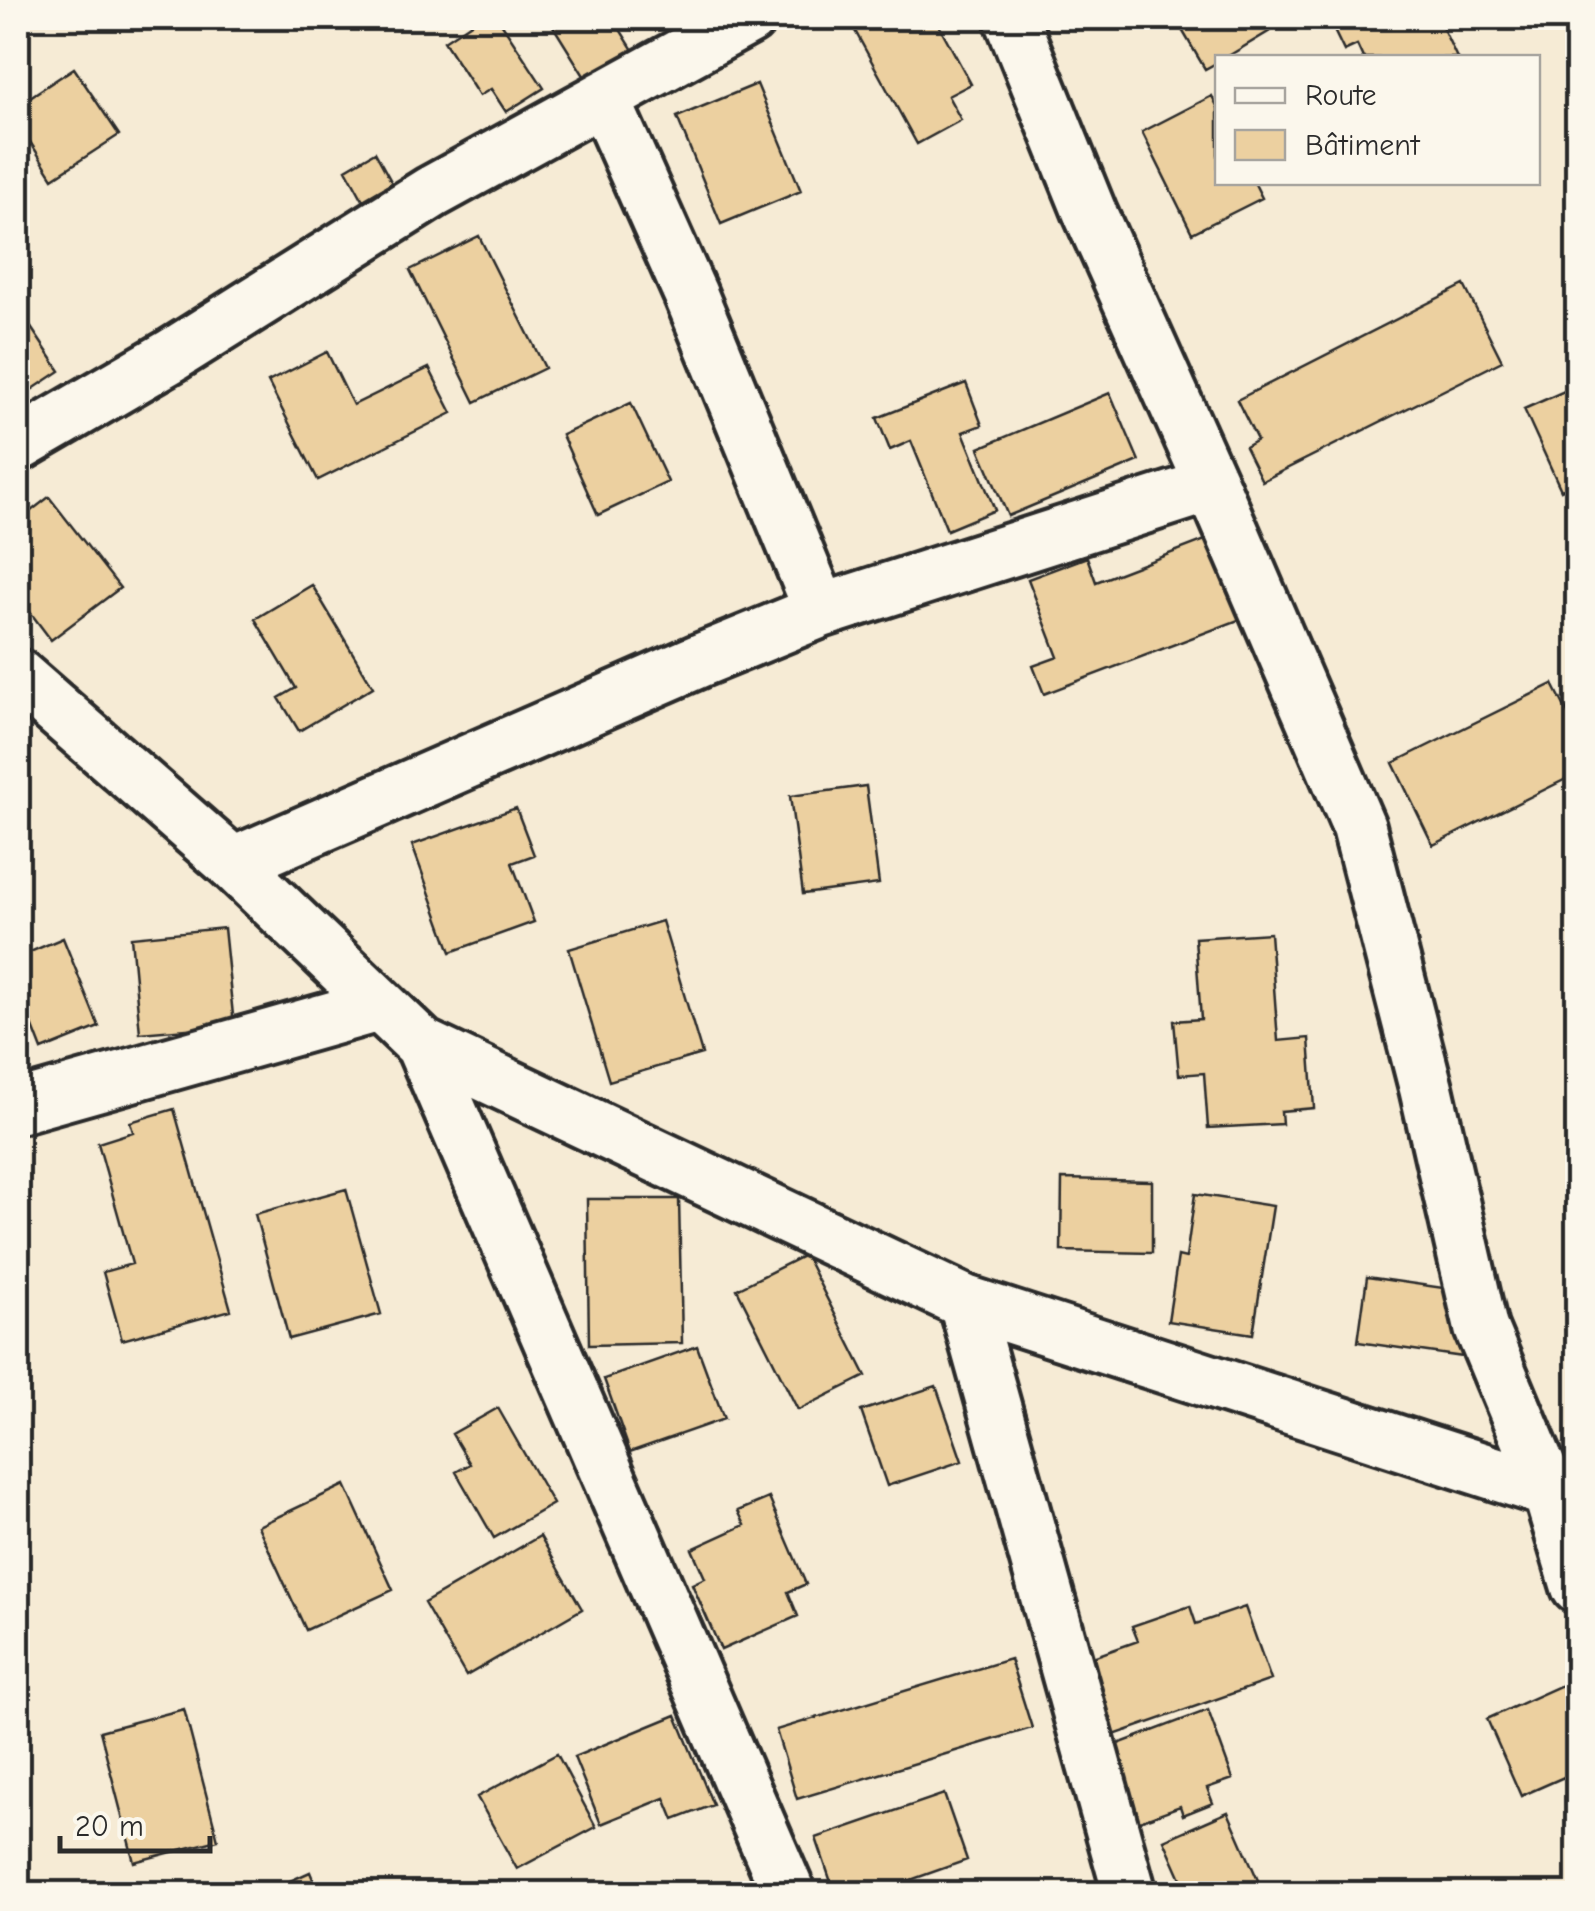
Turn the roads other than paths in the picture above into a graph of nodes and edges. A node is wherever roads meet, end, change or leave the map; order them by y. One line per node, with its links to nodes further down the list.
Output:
1 (749, 18): 3 (street)
2 (1011, 18): 5 (street)
3 (603, 98): 4 (street); 6 (street)
4 (18, 444)
5 (1212, 485): 6 (street); 13 (street)
6 (821, 611): 8 (street)
7 (18, 676): 8 (street)
8 (233, 864): 9 (street)
9 (380, 1005): 10 (street); 11 (street)
10 (422, 1045): 12 (street); 15 (street)
11 (18, 1107)
12 (965, 1302): 13 (street); 16 (street)
13 (1563, 1493): 14 (street)
14 (1578, 1587)
15 (789, 1894)
16 (1130, 1894)

